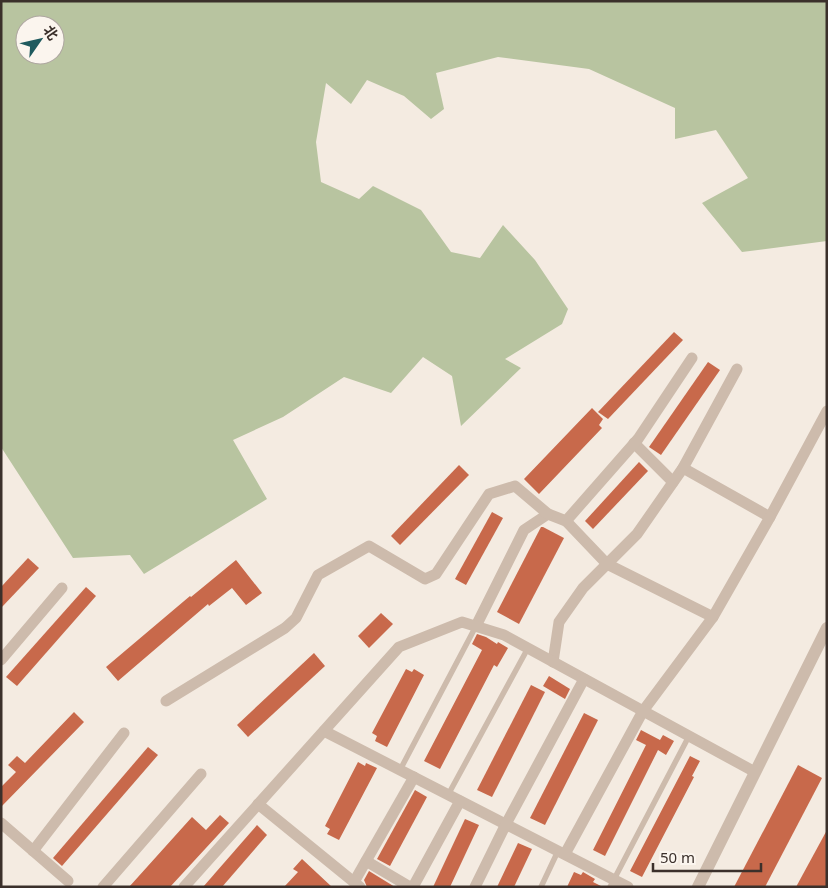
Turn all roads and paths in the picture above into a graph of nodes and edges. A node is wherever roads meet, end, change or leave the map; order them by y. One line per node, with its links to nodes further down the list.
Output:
1 (692, 358): 4 (street)
2 (737, 369): 5 (street)
3 (827, 411): 8 (street)
4 (634, 444): 6 (street); 9 (street)
5 (683, 468): 6 (street); 8 (street)
6 (673, 482): 10 (street)
7 (548, 514): 9 (street); 13 (street); 19 (street)
8 (770, 517): 12 (street)
9 (566, 521): 10 (street)
10 (607, 564): 12 (street); 17 (street)
11 (62, 588): 16 (street)
12 (713, 617): 20 (street)
13 (476, 626): 15 (street); 21 (street); 24 (lane)
14 (827, 628): 25 (street)
15 (528, 648): 17 (street); 28 (lane)
16 (1, 660)
17 (553, 662): 18 (street)
18 (584, 679): 20 (street); 32 (street)
19 (166, 701)
20 (643, 711): 23 (street); 34 (street)
21 (324, 731): 24 (street); 30 (street)
22 (124, 733): 33 (street)
23 (689, 736): 25 (street); 36 (lane)
24 (400, 770): 27 (street)
25 (755, 772): 45 (street)
26 (201, 774): 39 (street)
27 (414, 777): 28 (street); 35 (street)
28 (448, 795): 29 (street)
29 (460, 800): 32 (street); 41 (street)
30 (258, 804): 37 (street); 40 (street)
31 (1, 823): 33 (street)
32 (506, 824): 34 (street); 42 (street)
33 (33, 851): 38 (street)
34 (562, 853): 36 (street); 43 (lane)
35 (366, 861): 37 (street); 41 (street)
36 (611, 883): 44 (street)
37 (357, 884)
38 (68, 885)
39 (103, 887)
40 (184, 887)
41 (412, 887)
42 (475, 887)
43 (540, 887)
44 (628, 887)
45 (698, 887)

